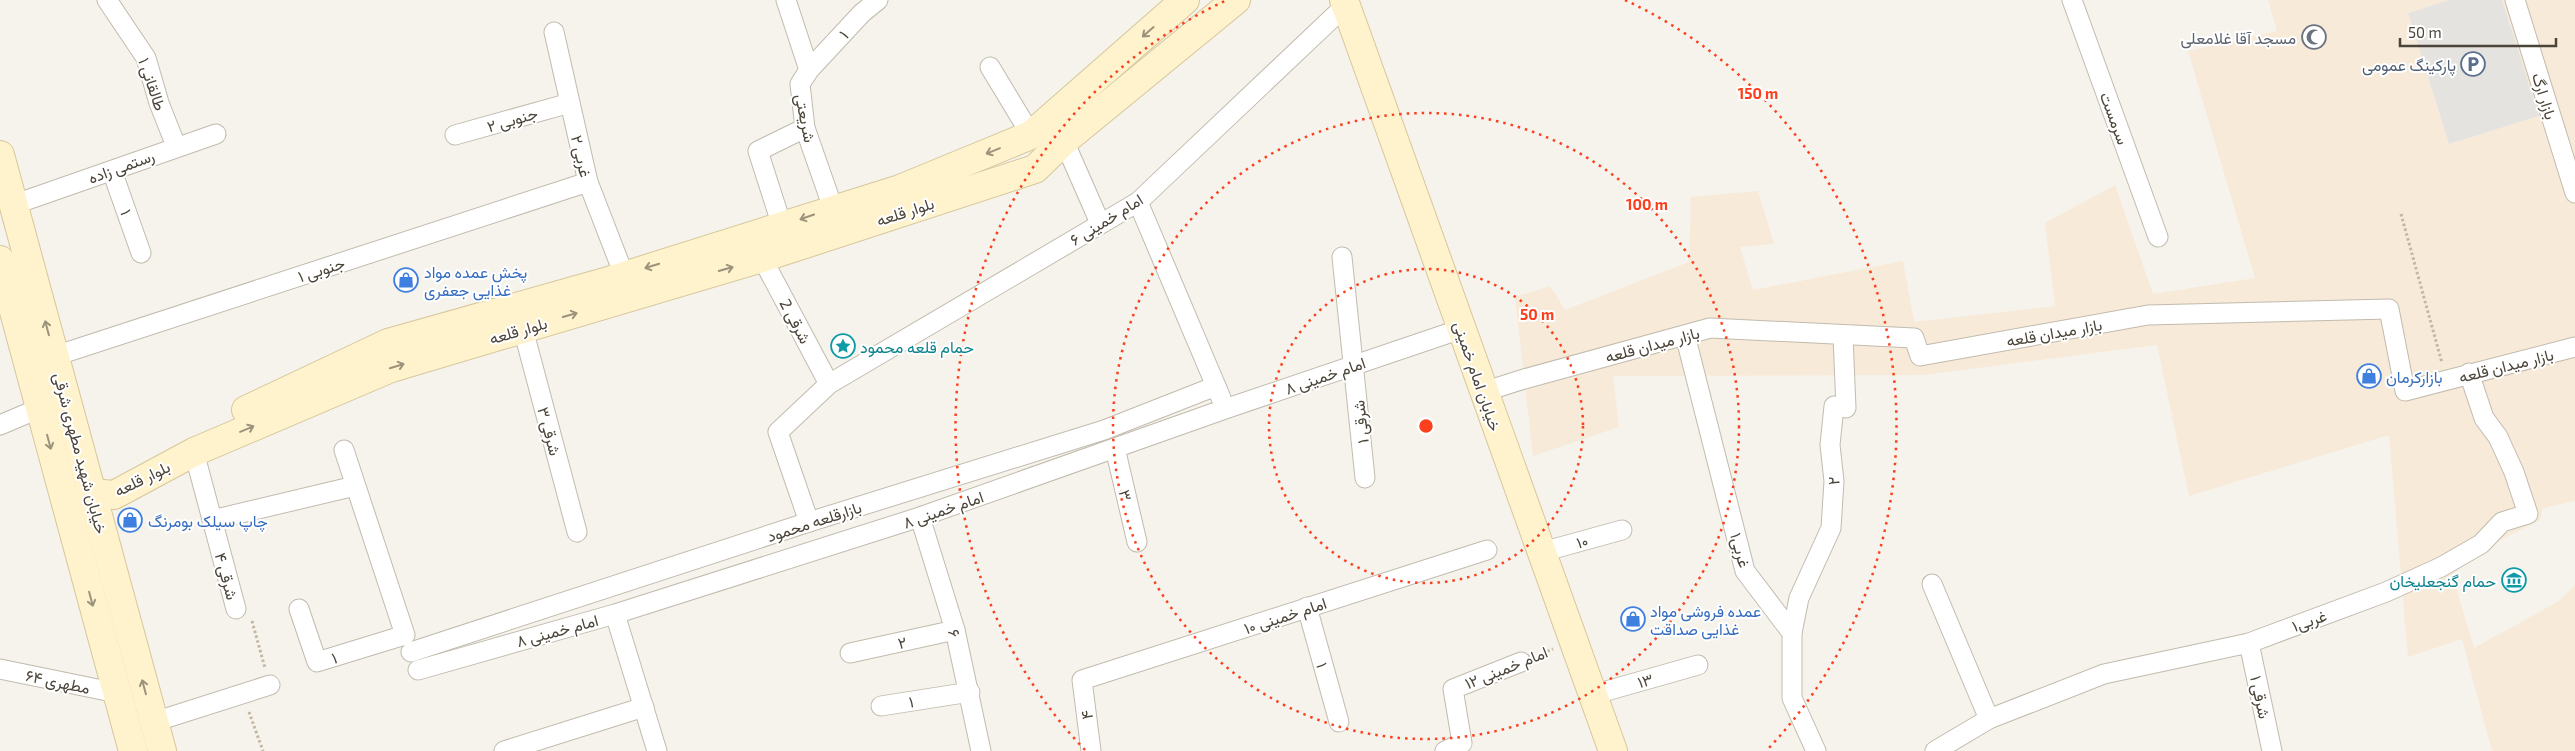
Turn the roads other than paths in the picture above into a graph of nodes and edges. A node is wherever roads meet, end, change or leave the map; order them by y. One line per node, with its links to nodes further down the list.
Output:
1 (107, 0): 18 (street, طالقانی ۱)
2 (786, 0): 11 (street, شریعتی)
3 (878, 0): 11 (street, ۱)
4 (1185, 0): 16 (main road, بلوار قلعه, one-way to 16)
5 (1236, 0): 17 (main road, بلوار قلعه)
6 (2072, 0): 28 (street, سرمست)
7 (2515, 0): 22 (street, بازار ارگ)
8 (1345, 3): 24 (street, امام خمینی ۶); 35 (main road, خیابان امام خمینی)
9 (554, 32): 12 (street, ۲ غربی)
10 (990, 67): 16 (street)
11 (809, 70): 13 (street, شریعتی)
12 (570, 102): 15 (street, ۲ جنوبی); 21 (street, ۲ غربی)
13 (805, 128): 25 (street, شریعتی); 27 (street)
14 (216, 134): 18 (street, رستمی زاده)
15 (455, 135)
16 (1031, 135): 25 (main road, بلوار قلعه, one-way to 25)
17 (1064, 141): 26 (street); 31 (main road, بلوار قلعه)
18 (176, 146): 20 (street, رستمی زاده)
19 (0, 155): 39 (main road, خیابان شهید مطهری شرقی, one-way to 19)
20 (112, 171): 23 (street, رستمی زاده); 29 (street, ۱)
21 (588, 182): 33 (street, ۲ غربی); 39 (street, ۱ جنوبی)
22 (2575, 192)
23 (27, 200)
24 (1138, 202): 26 (street, امام خمینی ۶); 43 (street)
25 (832, 208): 27 (main road, بلوار قلعه, one-way to 27)
26 (1100, 223): 42 (street, امام خمینی ۶)
27 (782, 226): 33 (main road, بلوار قلعه, one-way to 33)
28 (2158, 236)
29 (142, 253)
30 (1342, 257): 40 (street, ۱ شرقی)
31 (762, 258): 34 (main road, بلوار قلعه, one-way to 31); 42 (street, 2 شرقی)
32 (0, 260): 45 (main road, خیابان شهید مطهری شرقی)
33 (624, 275): 53 (main road, بلوار قلعه)
34 (523, 329): 50 (main road, بلوار قلعه, one-way to 34); 58 (street, ۳ شرقی)
35 (1461, 329): 40 (street, امام خمینی ۸); 44 (main road, خیابان امام خمینی)
36 (1685, 335): 37 (street, بازار میدان قلعه); 44 (street, بازار میدان قلعه); 68 (street, غربی۱)
37 (1843, 336): 41 (street, بازار میدان قلعه); 68 (street, ۲)
38 (2575, 347): 41 (street, بازار میدان قلعه)
39 (55, 356): 53 (main road, خیابان شهید مطهری شرقی)
40 (1354, 366): 46 (street, امام خمینی ۸); 51 (street, ۱ شرقی)
41 (2469, 374): 69 (street, غربی۱)
42 (829, 384): 56 (street, امام خمینی ۶)
43 (1216, 386): 46 (street); 56 (street, بازارقلعه محمود)
44 (1483, 392): 61 (main road, خیابان امام خمینی)
45 (40, 408): 47 (street); 78 (main road, خیابان شهید مطهری شرقی, one-way to 78)
46 (1225, 409): 48 (street, امام خمینی ۸)
47 (0, 425)
48 (1115, 448): 54 (street, امام خمینی ۸); 59 (street, ۳)
49 (344, 450): 52 (street)
50 (194, 452): 53 (main road, بلوار قلعه); 55 (street, شرقی ۴)
51 (1365, 478)
52 (355, 486): 55 (street); 70 (street)
53 (92, 493): 84 (main road, خیابان شهید مطهری شرقی, one-way to 53)
54 (920, 517): 66 (street, امام خمینی ۸); 67 (street, ۶)
55 (212, 520): 64 (street, شرقی ۴)
56 (810, 522): 70 (street, بازارقلعه محمود)
57 (1622, 530): 61 (street, ۱۰)
58 (577, 532)
59 (1137, 542)
60 (1488, 550): 63 (street, امام خمینی ۱۰)
61 (1542, 552): 80 (main road, خیابان امام خمینی)
62 (1932, 584): 83 (street)
63 (1307, 607): 76 (street, امام خمینی ۱۰); 85 (street, ۱)
64 (236, 609)
65 (299, 609): 70 (street, ۱)
66 (615, 614): 75 (street, امام خمینی ۸); 82 (street)
67 (955, 630): 71 (street, ۲); 79 (street, ۶)
68 (1792, 633): 94 (street)
69 (2249, 643): 83 (street, غربی۱); 96 (street, ۱ شرقی)
70 (408, 644)
71 (850, 653)
72 (1521, 662): 93 (street, امام خمینی ۱۲)
73 (1698, 665): 80 (street, ۱۳)
74 (0, 669): 78 (street, مطهری ۶۴)
75 (418, 670)
76 (1082, 680): 92 (street, ۴)
77 (270, 685): 84 (street)
78 (116, 692): 87 (main road, خیابان شهید مطهری شرقی)
79 (970, 692): 81 (street, ۱); 91 (street, ۶)
80 (1592, 695): 86 (main road, خیابان امام خمینی)
81 (881, 706)
82 (644, 707): 89 (street); 90 (street)
83 (1990, 720): 95 (street, غربی۱)
84 (154, 722): 88 (main road, خیابان شهید مطهری شرقی)
85 (1339, 722)
86 (1607, 745)
87 (133, 751)
88 (162, 751)
89 (504, 751)
90 (657, 751)
91 (982, 751)
92 (1091, 751)
93 (1445, 751)
94 (1816, 751)
95 (1935, 751)
96 (2272, 751)

